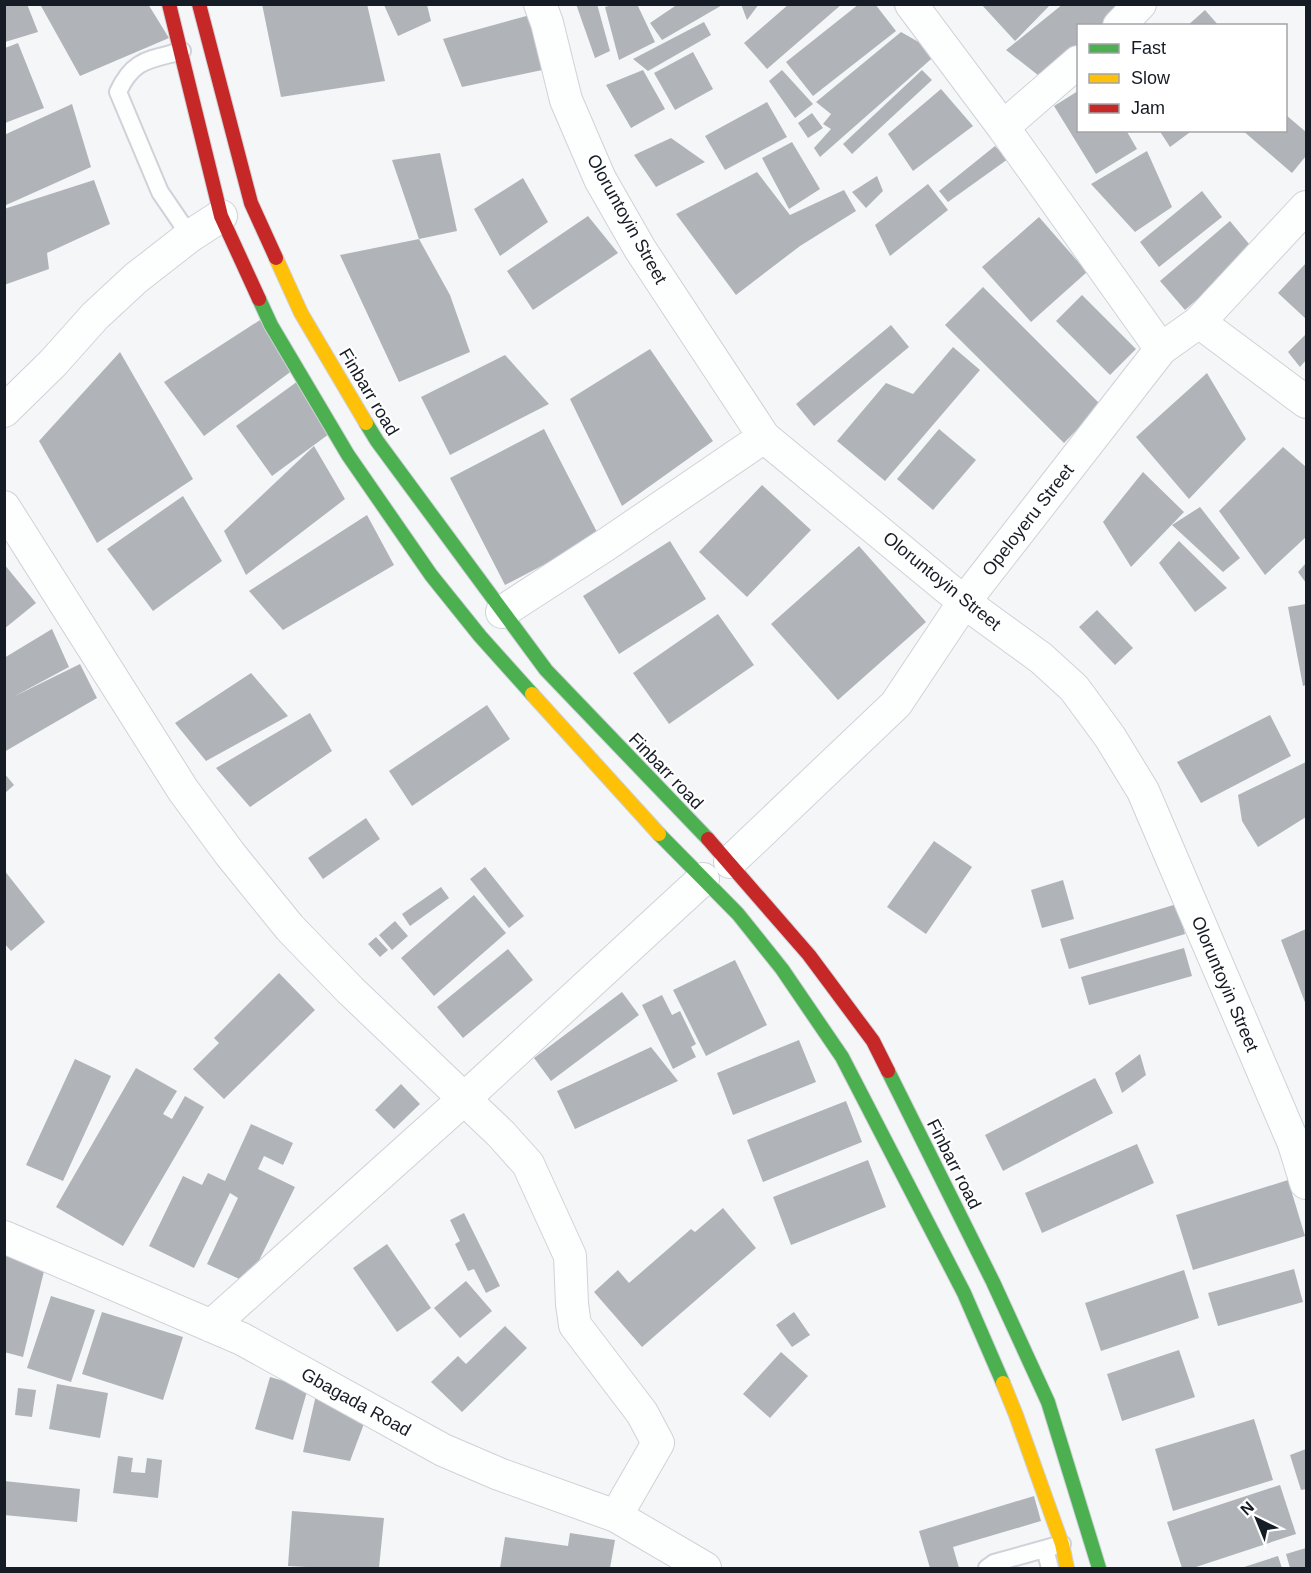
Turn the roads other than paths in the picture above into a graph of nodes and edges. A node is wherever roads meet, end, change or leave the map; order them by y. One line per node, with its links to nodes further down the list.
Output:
1 (169, 4): 7 (main road, Finbarr road)
2 (199, 4): 20 (main road, Finbarr road)
3 (540, 4): 17 (street, Oloruntoyin Street)
4 (911, 4): 9 (street)
5 (1140, 4): 6 (street)
6 (1121, 24)
7 (182, 51): 11 (main road, Finbarr road); 12 (lane)
8 (1077, 63): 9 (street)
9 (1003, 127): 14 (street)
10 (1306, 207): 13 (street, Opeloyeru Street)
11 (221, 216): 12 (street); 22 (main road, Finbarr road)
12 (190, 236): 16 (street)
13 (1199, 322): 14 (street, Opeloyeru Street); 15 (street)
14 (1161, 348): 19 (street, Opeloyeru Street)
15 (1306, 402)
16 (4, 411)
17 (764, 437): 19 (street, Oloruntoyin Street); 20 (street)
18 (4, 507): 24 (street)
19 (964, 602): 21 (street, Opeloyeru Street); 25 (street, Oloruntoyin Street)
20 (502, 612): 21 (main road, Finbarr road)
21 (730, 862): 23 (main road, Finbarr road)
22 (703, 879): 23 (main road, Finbarr road); 24 (street)
23 (858, 1049): 30 (main road, Finbarr road); 36 (main road, Finbarr road)
24 (464, 1099): 28 (street); 29 (street)
25 (1300, 1141): 26 (street, Oloruntoyin Street)
26 (1306, 1183)
27 (4, 1237): 28 (street, Gbagada Road)
28 (211, 1326): 29 (street, Gbagada Road)
29 (616, 1516): 32 (street, Gbagada Road)
30 (1062, 1544): 31 (lane); 35 (main road, Finbarr road)
31 (1045, 1549): 33 (lane); 34 (lane)
32 (705, 1569)
33 (987, 1569)
34 (1050, 1569)
35 (1067, 1569)
36 (1100, 1569)

